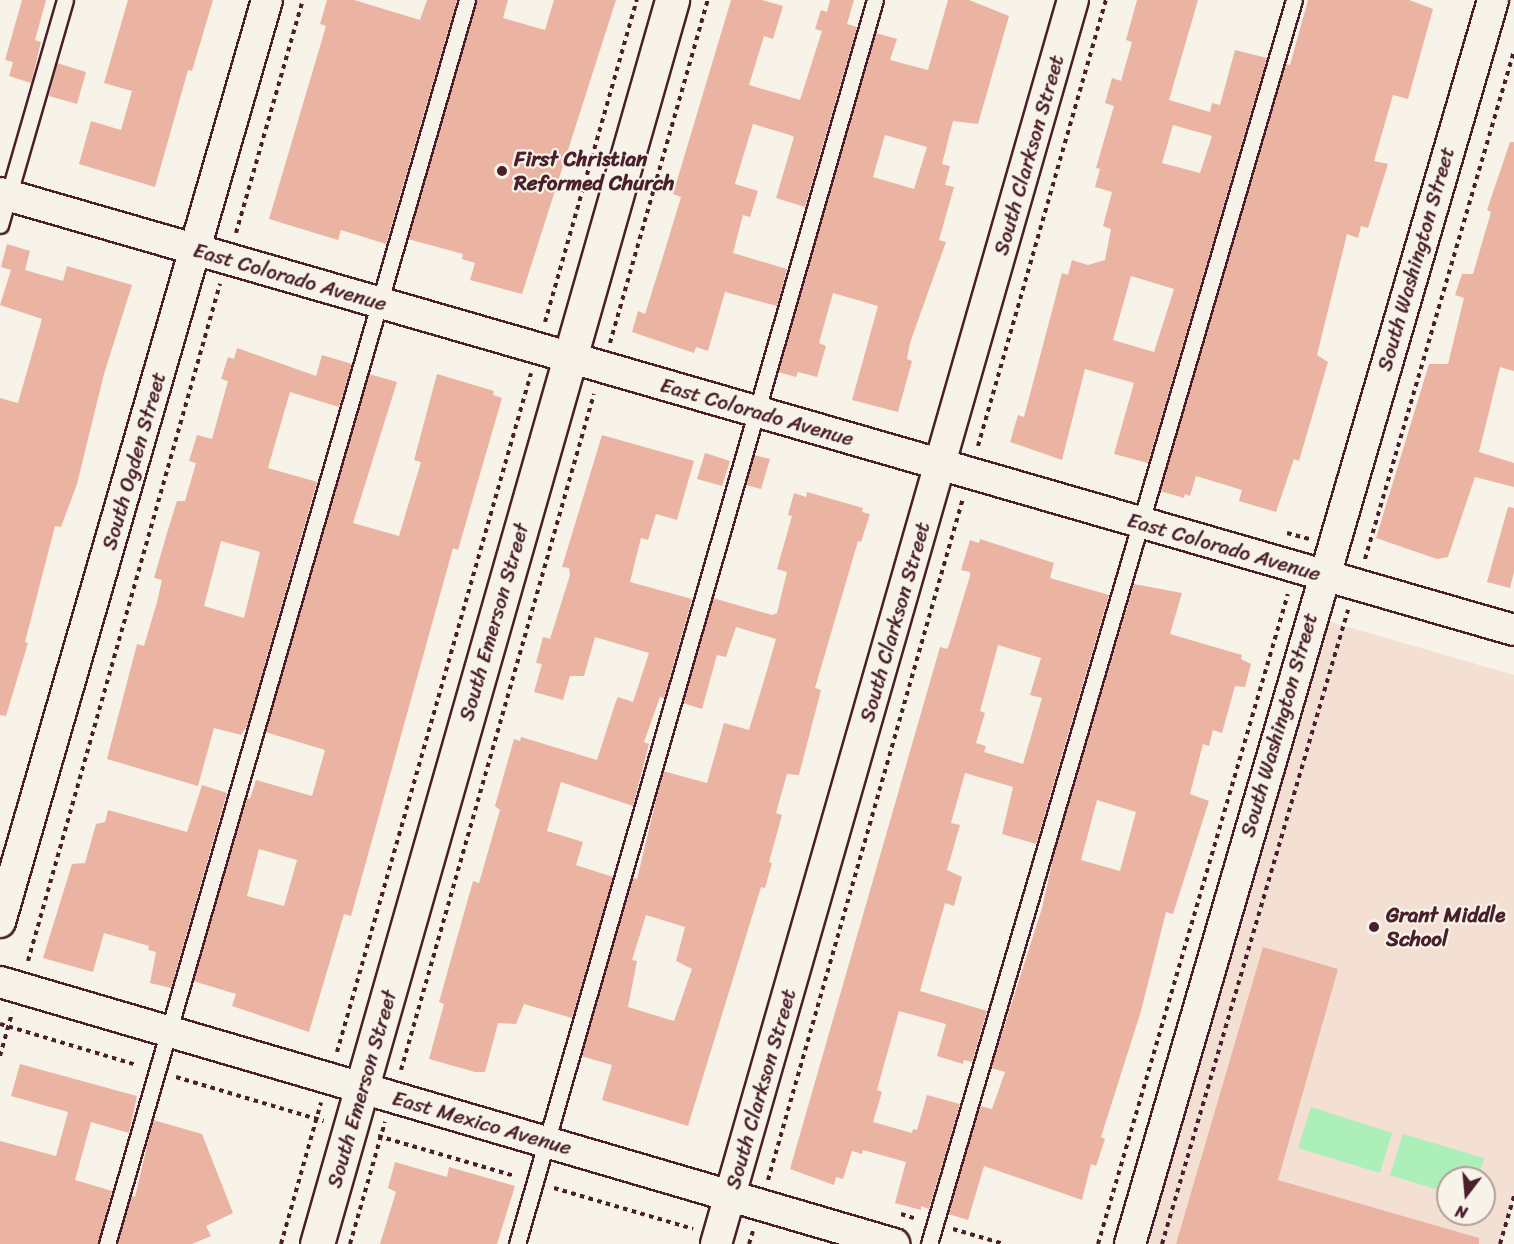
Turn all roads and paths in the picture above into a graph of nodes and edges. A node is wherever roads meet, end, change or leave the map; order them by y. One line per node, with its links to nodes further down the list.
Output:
1 (65, 0): 14 (lane)
2 (267, 0): 17 (street, South Ogden Street)
3 (303, 0): 16 (path)
4 (467, 0): 19 (lane)
5 (637, 0): 20 (path)
6 (672, 0): 22 (street, South Emerson Street)
7 (708, 0): 21 (path)
8 (874, 0): 25 (lane)
9 (1073, 0): 27 (street, South Clarkson Street)
10 (1106, 0): 26 (path)
11 (1294, 0): 29 (lane)
12 (1493, 0): 31 (street, South Washington Street)
13 (1514, 51): 30 (path)
14 (4, 194): 15 (lane); 17 (street, East Colorado Avenue)
15 (0, 225)
16 (235, 238)
17 (196, 249): 19 (street, East Colorado Avenue); 35 (street, South Ogden Street)
18 (222, 281): 36 (path)
19 (381, 303): 22 (street, East Colorado Avenue); 38 (lane)
20 (543, 329)
21 (608, 349)
22 (570, 357): 25 (street, East Colorado Avenue); 42 (street, South Emerson Street)
23 (531, 371): 40 (path)
24 (595, 389): 41 (path)
25 (756, 411): 27 (street, East Colorado Avenue); 45 (lane)
26 (976, 454)
27 (940, 464): 29 (street, East Colorado Avenue); 47 (street, South Clarkson Street)
28 (964, 495): 46 (path)
29 (1139, 522): 31 (street, East Colorado Avenue); 58 (lane)
30 (1364, 563)
31 (1323, 575): 34 (street, East Colorado Avenue); 60 (street, South Washington Street)
32 (1289, 589): 59 (path)
33 (1349, 607): 61 (path)
34 (1513, 626)
35 (0, 922)
36 (13, 976): 38 (street, East Mexico Avenue)
37 (12, 1013): 39 (path)
38 (166, 1031): 42 (street, East Mexico Avenue); 50 (lane)
39 (0, 1056)
40 (335, 1060)
41 (398, 1078)
42 (362, 1088): 45 (street, East Mexico Avenue); 52 (street, South Emerson Street)
43 (322, 1102): 51 (path)
44 (386, 1121): 53 (path)
45 (547, 1142): 47 (street, East Mexico Avenue); 54 (lane)
46 (767, 1184)
47 (730, 1196): 55 (street, South Clarkson Street); 57 (street, East Mexico Avenue)
48 (1514, 1196): 62 (path)
49 (754, 1228): 56 (path)
50 (107, 1244)
51 (281, 1244)
52 (317, 1244)
53 (350, 1244)
54 (517, 1244)
55 (716, 1244)
56 (749, 1244)
57 (894, 1244)
58 (929, 1244)
59 (1098, 1244)
60 (1130, 1244)
61 (1162, 1244)
62 (1500, 1244)

